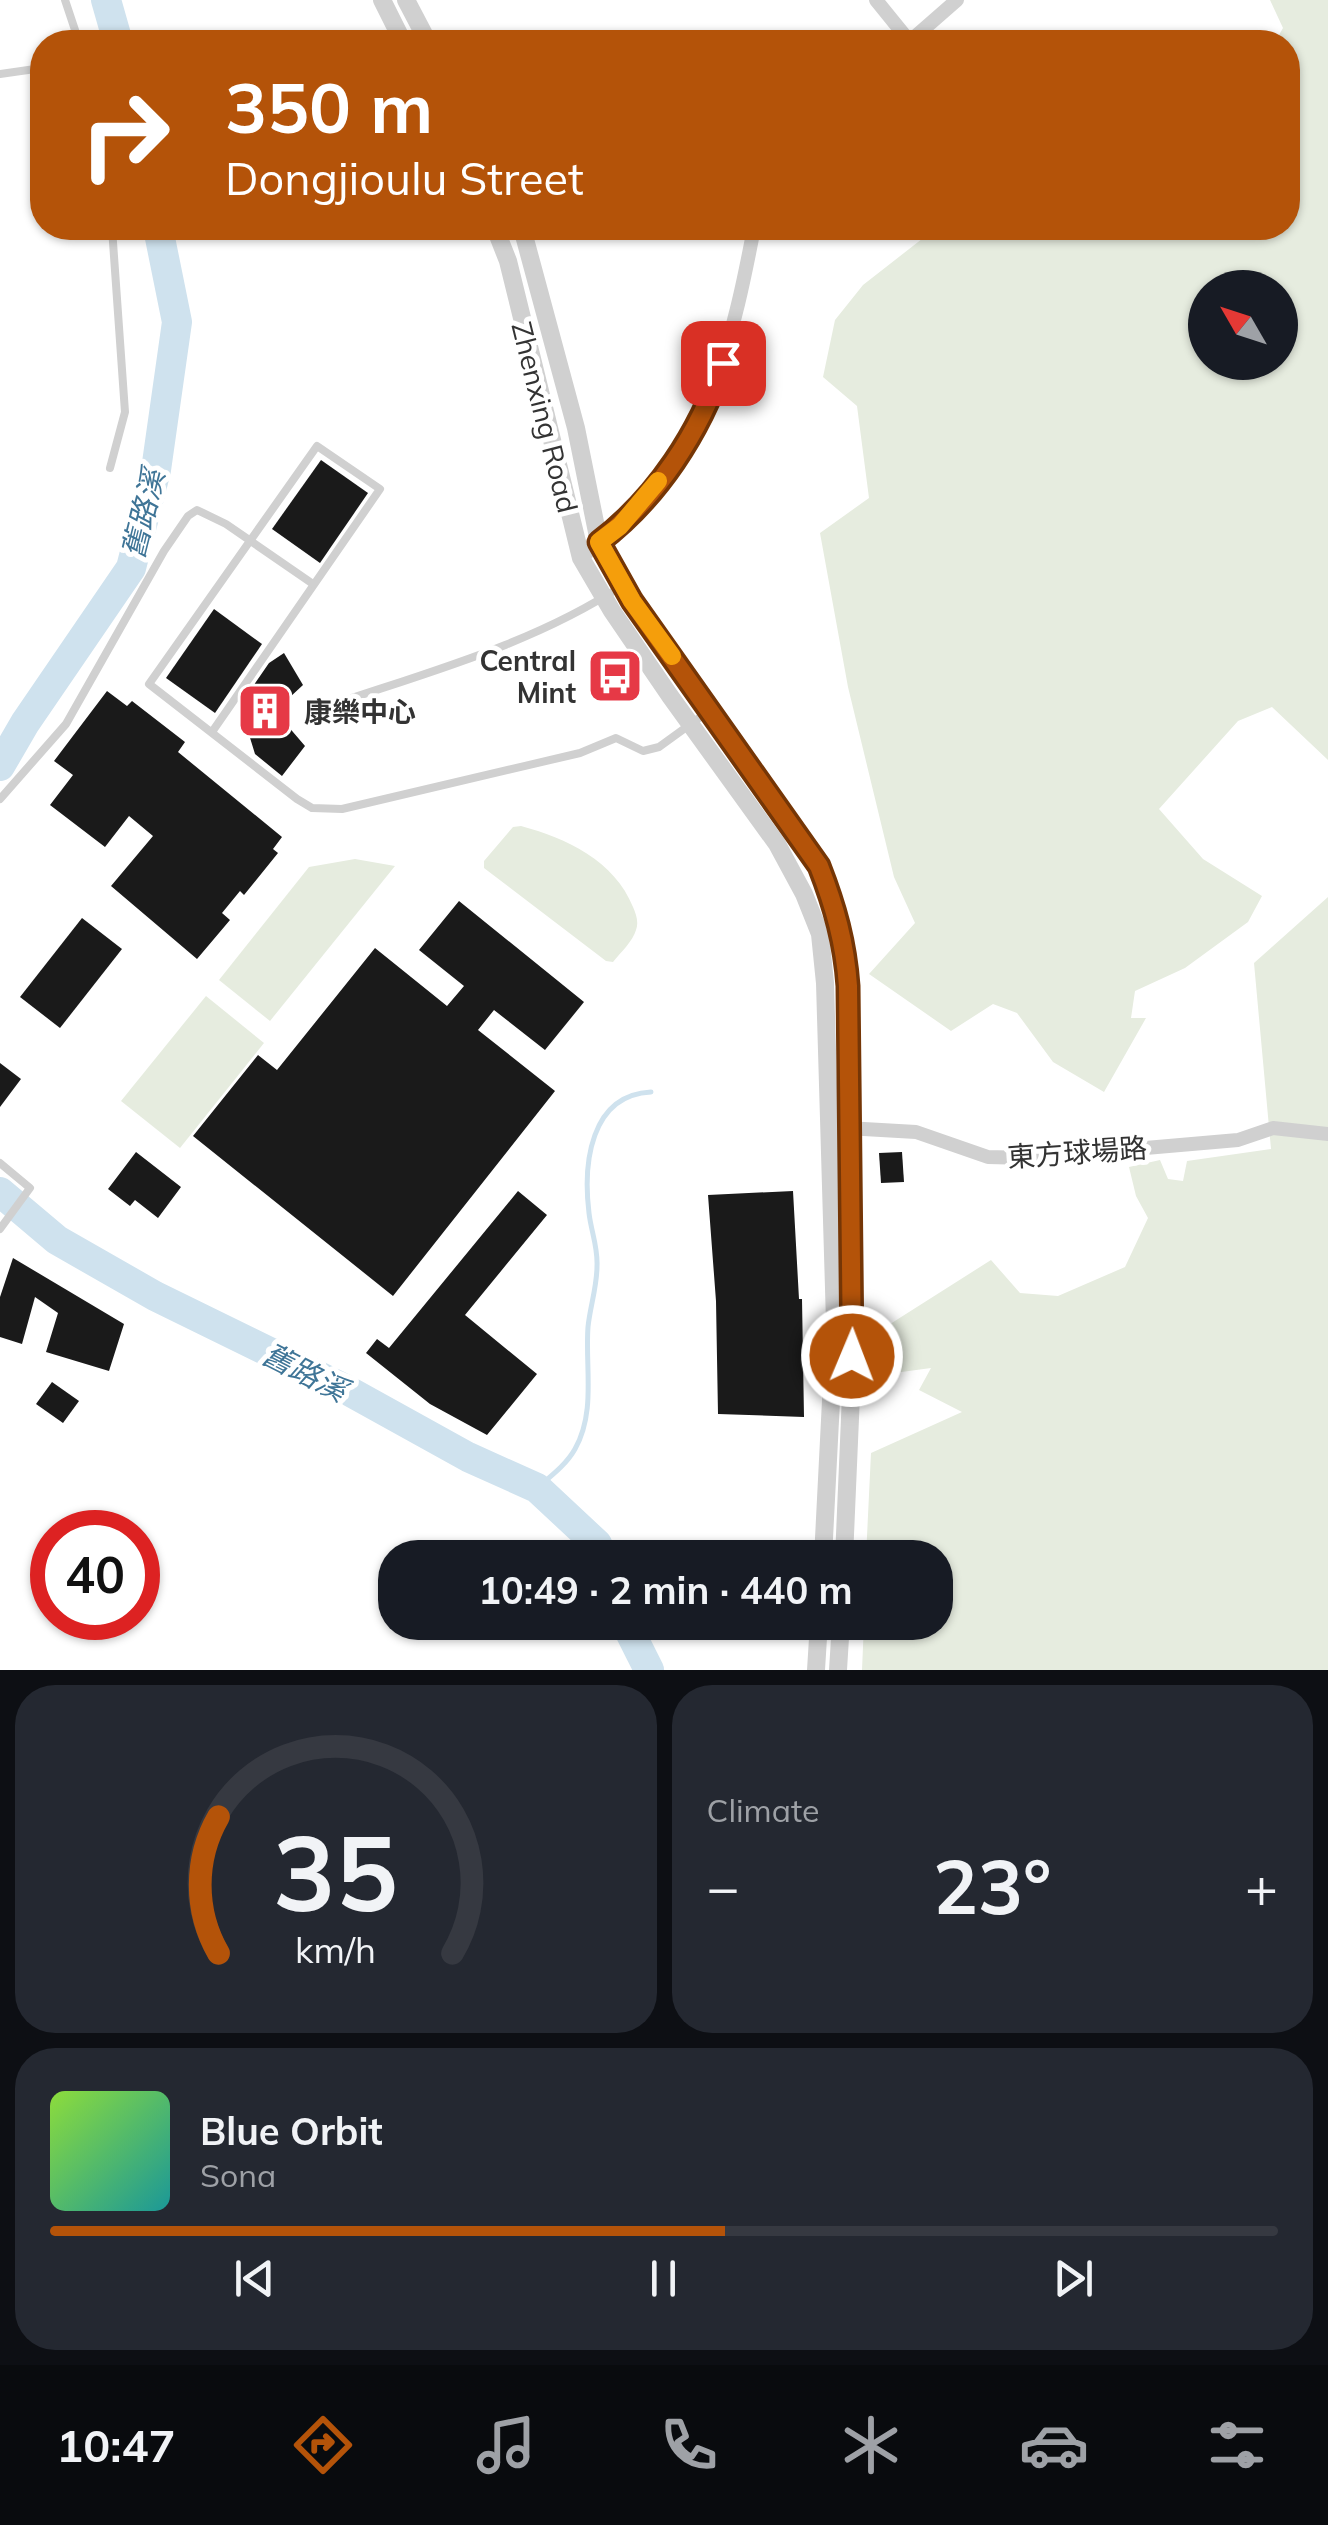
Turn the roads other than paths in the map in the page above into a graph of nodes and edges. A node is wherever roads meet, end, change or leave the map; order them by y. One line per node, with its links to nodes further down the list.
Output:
1 (66, 0): 6 (lane)
2 (382, 0): 7 (street)
3 (406, 0): 8 (street)
4 (876, 0): 9 (street)
5 (956, 0): 10 (street)
6 (75, 30)
7 (397, 30)
8 (422, 30)
9 (900, 30)
10 (922, 30)
11 (30, 70): 12 (lane)
12 (0, 74)
13 (113, 240): 17 (lane)
14 (500, 240): 20 (street, Zhenxing Road)
15 (525, 240): 19 (street, Zhenxing Road)
16 (751, 240): 19 (street)
17 (110, 468)
18 (250, 541): 21 (lane); 21 (lane); 27 (lane); 28 (lane)
19 (599, 542): 20 (street); 22 (street, Zhenxing Road)
20 (581, 558): 23 (street, Zhenxing Road)
21 (313, 584): 27 (lane)
22 (623, 586): 23 (lane); 25 (street, Zhenxing Road)
23 (604, 598): 24 (lane); 26 (street, Zhenxing Road)
24 (344, 701)
25 (710, 710): 26 (lane); 30 (street, Zhenxing Road)
26 (690, 724): 27 (lane); 29 (street, Zhenxing Road)
27 (212, 732)
28 (0, 799)
29 (829, 1127): 30 (street, 東方球場路); 34 (street, Zhenxing Road)
30 (849, 1129): 31 (street, 東方球場路); 35 (street, Zhenxing Road)
31 (1328, 1134)
32 (0, 1163): 33 (lane)
33 (0, 1229)
34 (824, 1540)
35 (845, 1540)
36 (818, 1640): 38 (street)
37 (840, 1640): 39 (street)
38 (816, 1670)
39 (838, 1670)

